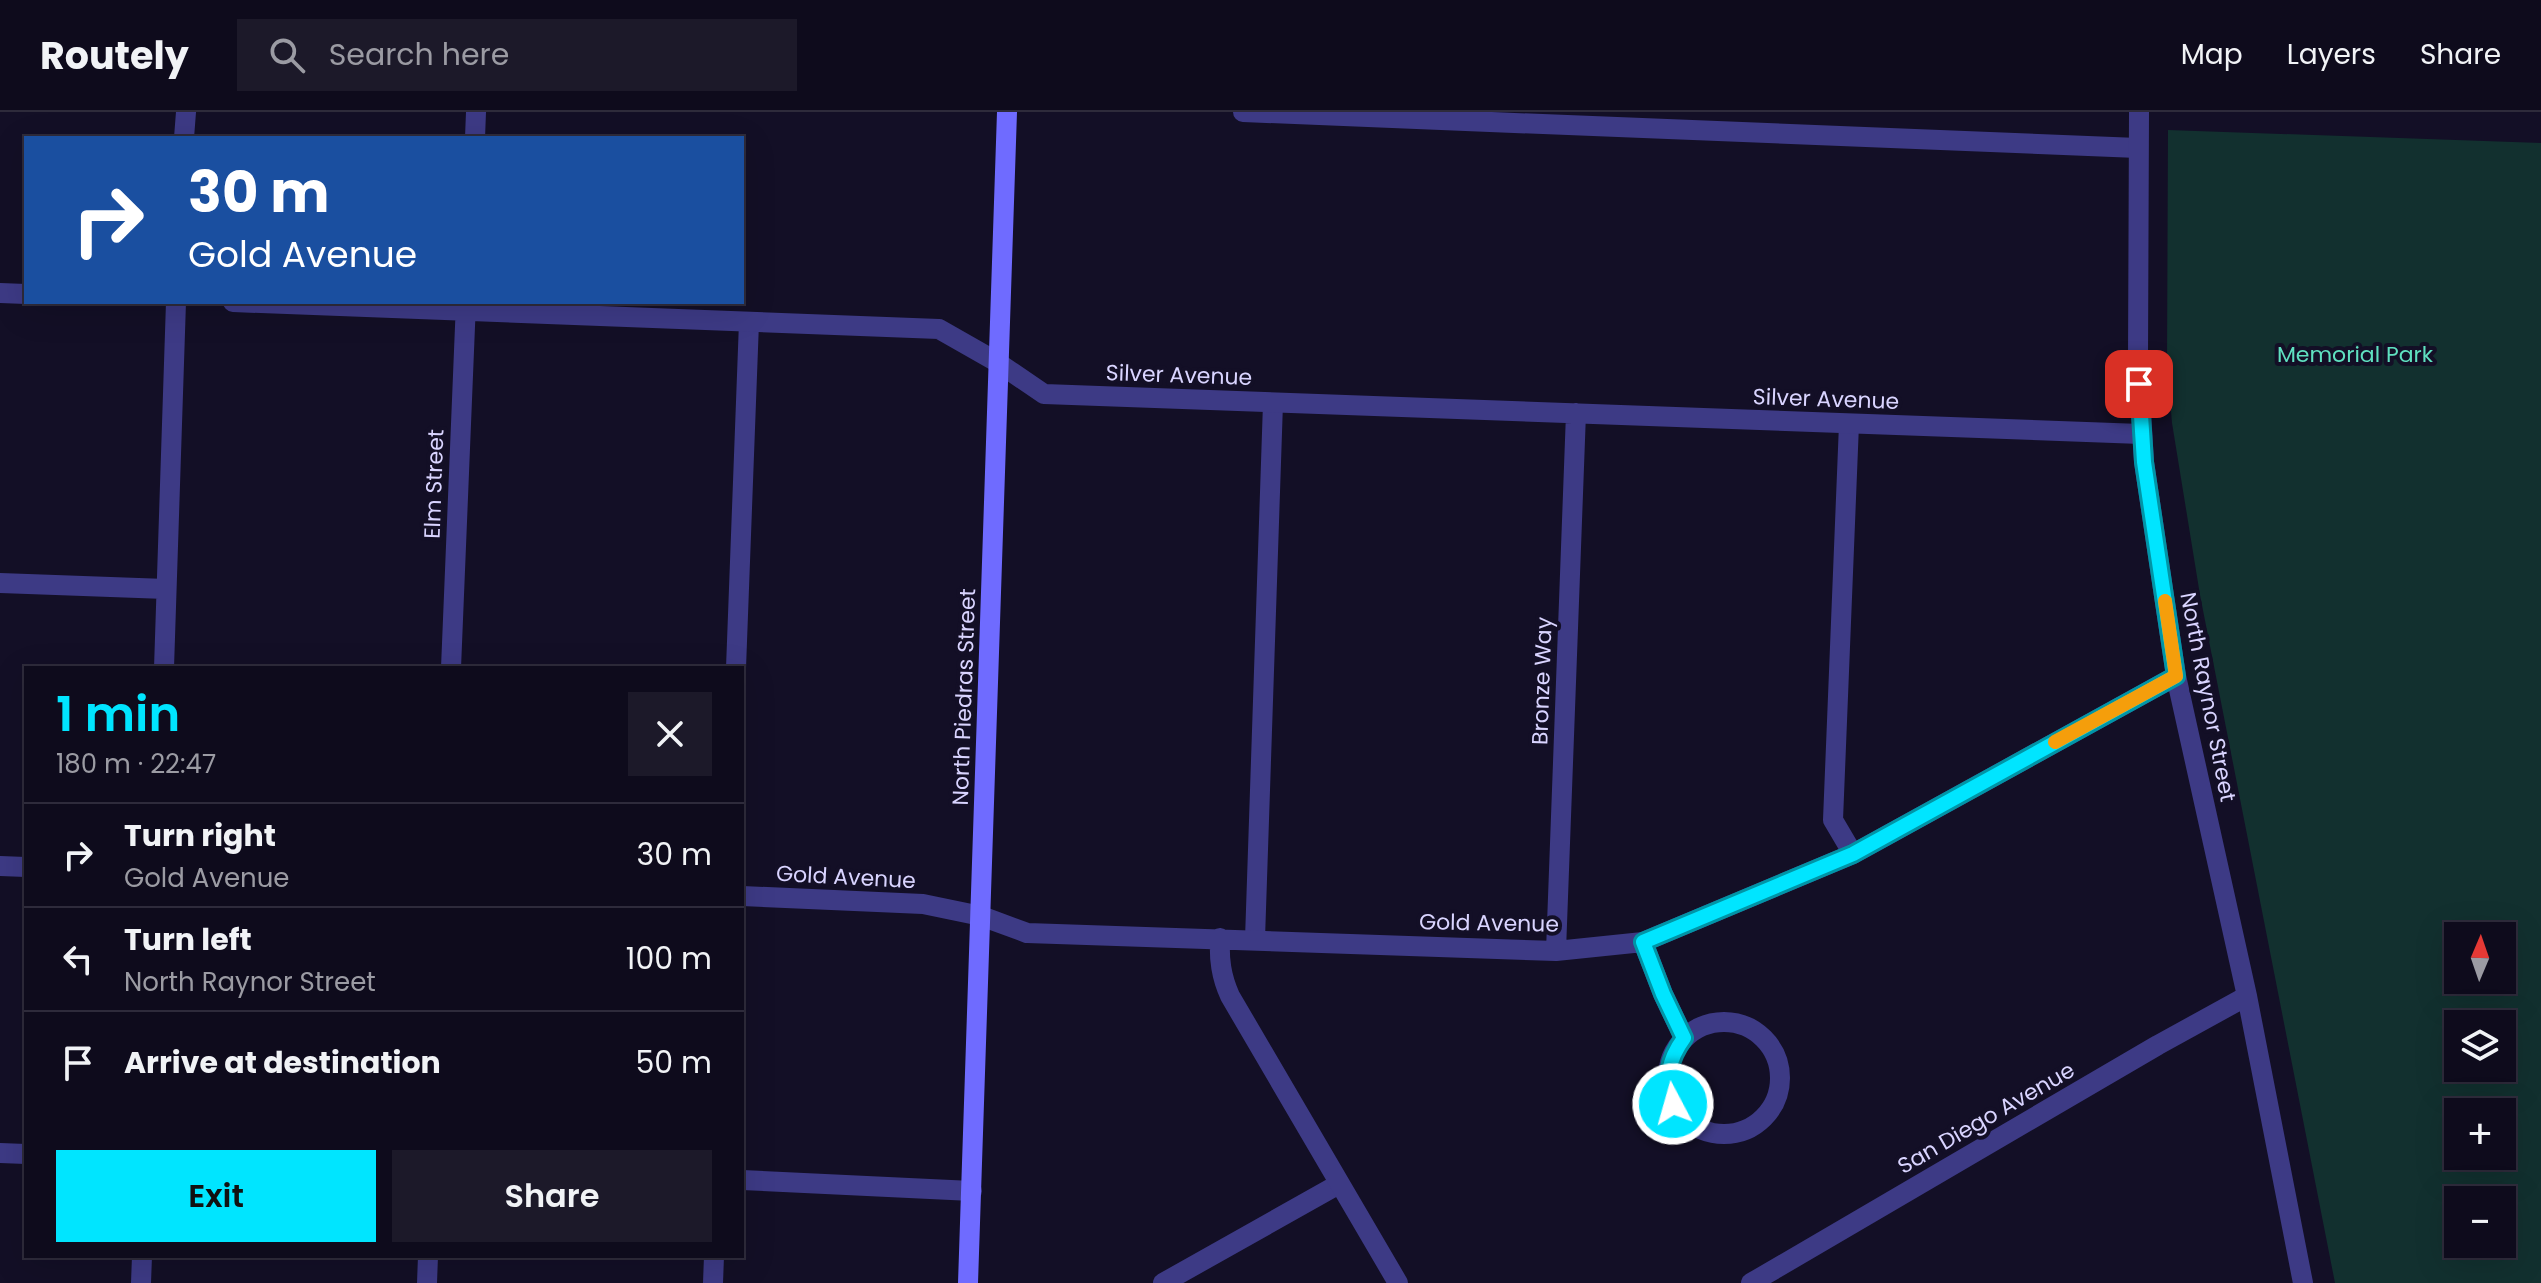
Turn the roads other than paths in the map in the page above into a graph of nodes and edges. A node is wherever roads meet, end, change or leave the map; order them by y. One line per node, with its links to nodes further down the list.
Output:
1 (186, 112): 6 (street)
2 (476, 112): 7 (street)
3 (1007, 112): 15 (main road, North Piedras Street)
4 (1243, 112): 8 (street)
5 (2139, 112): 8 (street, North Raynor Street)
6 (184, 136)
7 (475, 136)
8 (2138, 148): 19 (street, North Raynor Street)
9 (0, 293): 10 (street)
10 (24, 294)
11 (176, 304): 21 (street)
12 (350, 304): 13 (street, Silver Avenue)
13 (466, 306): 14 (street, Silver Avenue); 23 (street, Elm Street)
14 (749, 322): 15 (street, Silver Avenue); 24 (street)
15 (997, 362): 16 (street, Silver Avenue); 30 (main road, North Piedras Street)
16 (1273, 403): 17 (street, Silver Avenue); 32 (street)
17 (1576, 413): 18 (street, Silver Avenue); 34 (street, Bronze Way)
18 (1849, 424): 19 (street, Silver Avenue); 26 (street)
19 (2141, 434): 25 (street, North Raynor Street)
20 (0, 583): 21 (street)
21 (166, 589): 22 (street)
22 (164, 666)
23 (451, 666)
24 (736, 666)
25 (2176, 676): 26 (street, Gold Avenue); 35 (street, North Raynor Street)
26 (1853, 854): 33 (street, Gold Avenue)
27 (0, 866): 28 (street)
28 (24, 867)
29 (744, 896): 30 (street, Gold Avenue)
30 (981, 916): 31 (street, Gold Avenue); 41 (main road, North Piedras Street)
31 (1220, 938): 32 (street, Gold Avenue); 40 (street)
32 (1255, 939): 34 (street, Gold Avenue)
33 (1643, 942): 34 (street, Gold Avenue); 36 (street)
34 (1556, 951)
35 (2247, 996): 51 (street, San Diego Avenue); 52 (street, North Raynor Street)
36 (1684, 1038): 36 (street)
37 (0, 1153): 38 (street)
38 (24, 1154)
39 (744, 1180): 41 (street)
40 (1339, 1184): 49 (street); 50 (street)
41 (972, 1191): 48 (main road, North Piedras Street)
42 (142, 1258): 45 (street)
43 (428, 1258): 46 (street)
44 (714, 1258): 47 (street)
45 (141, 1283)
46 (427, 1283)
47 (713, 1283)
48 (968, 1283)
49 (1163, 1283)
50 (1398, 1283)
51 (1751, 1283)
52 (2303, 1283)

